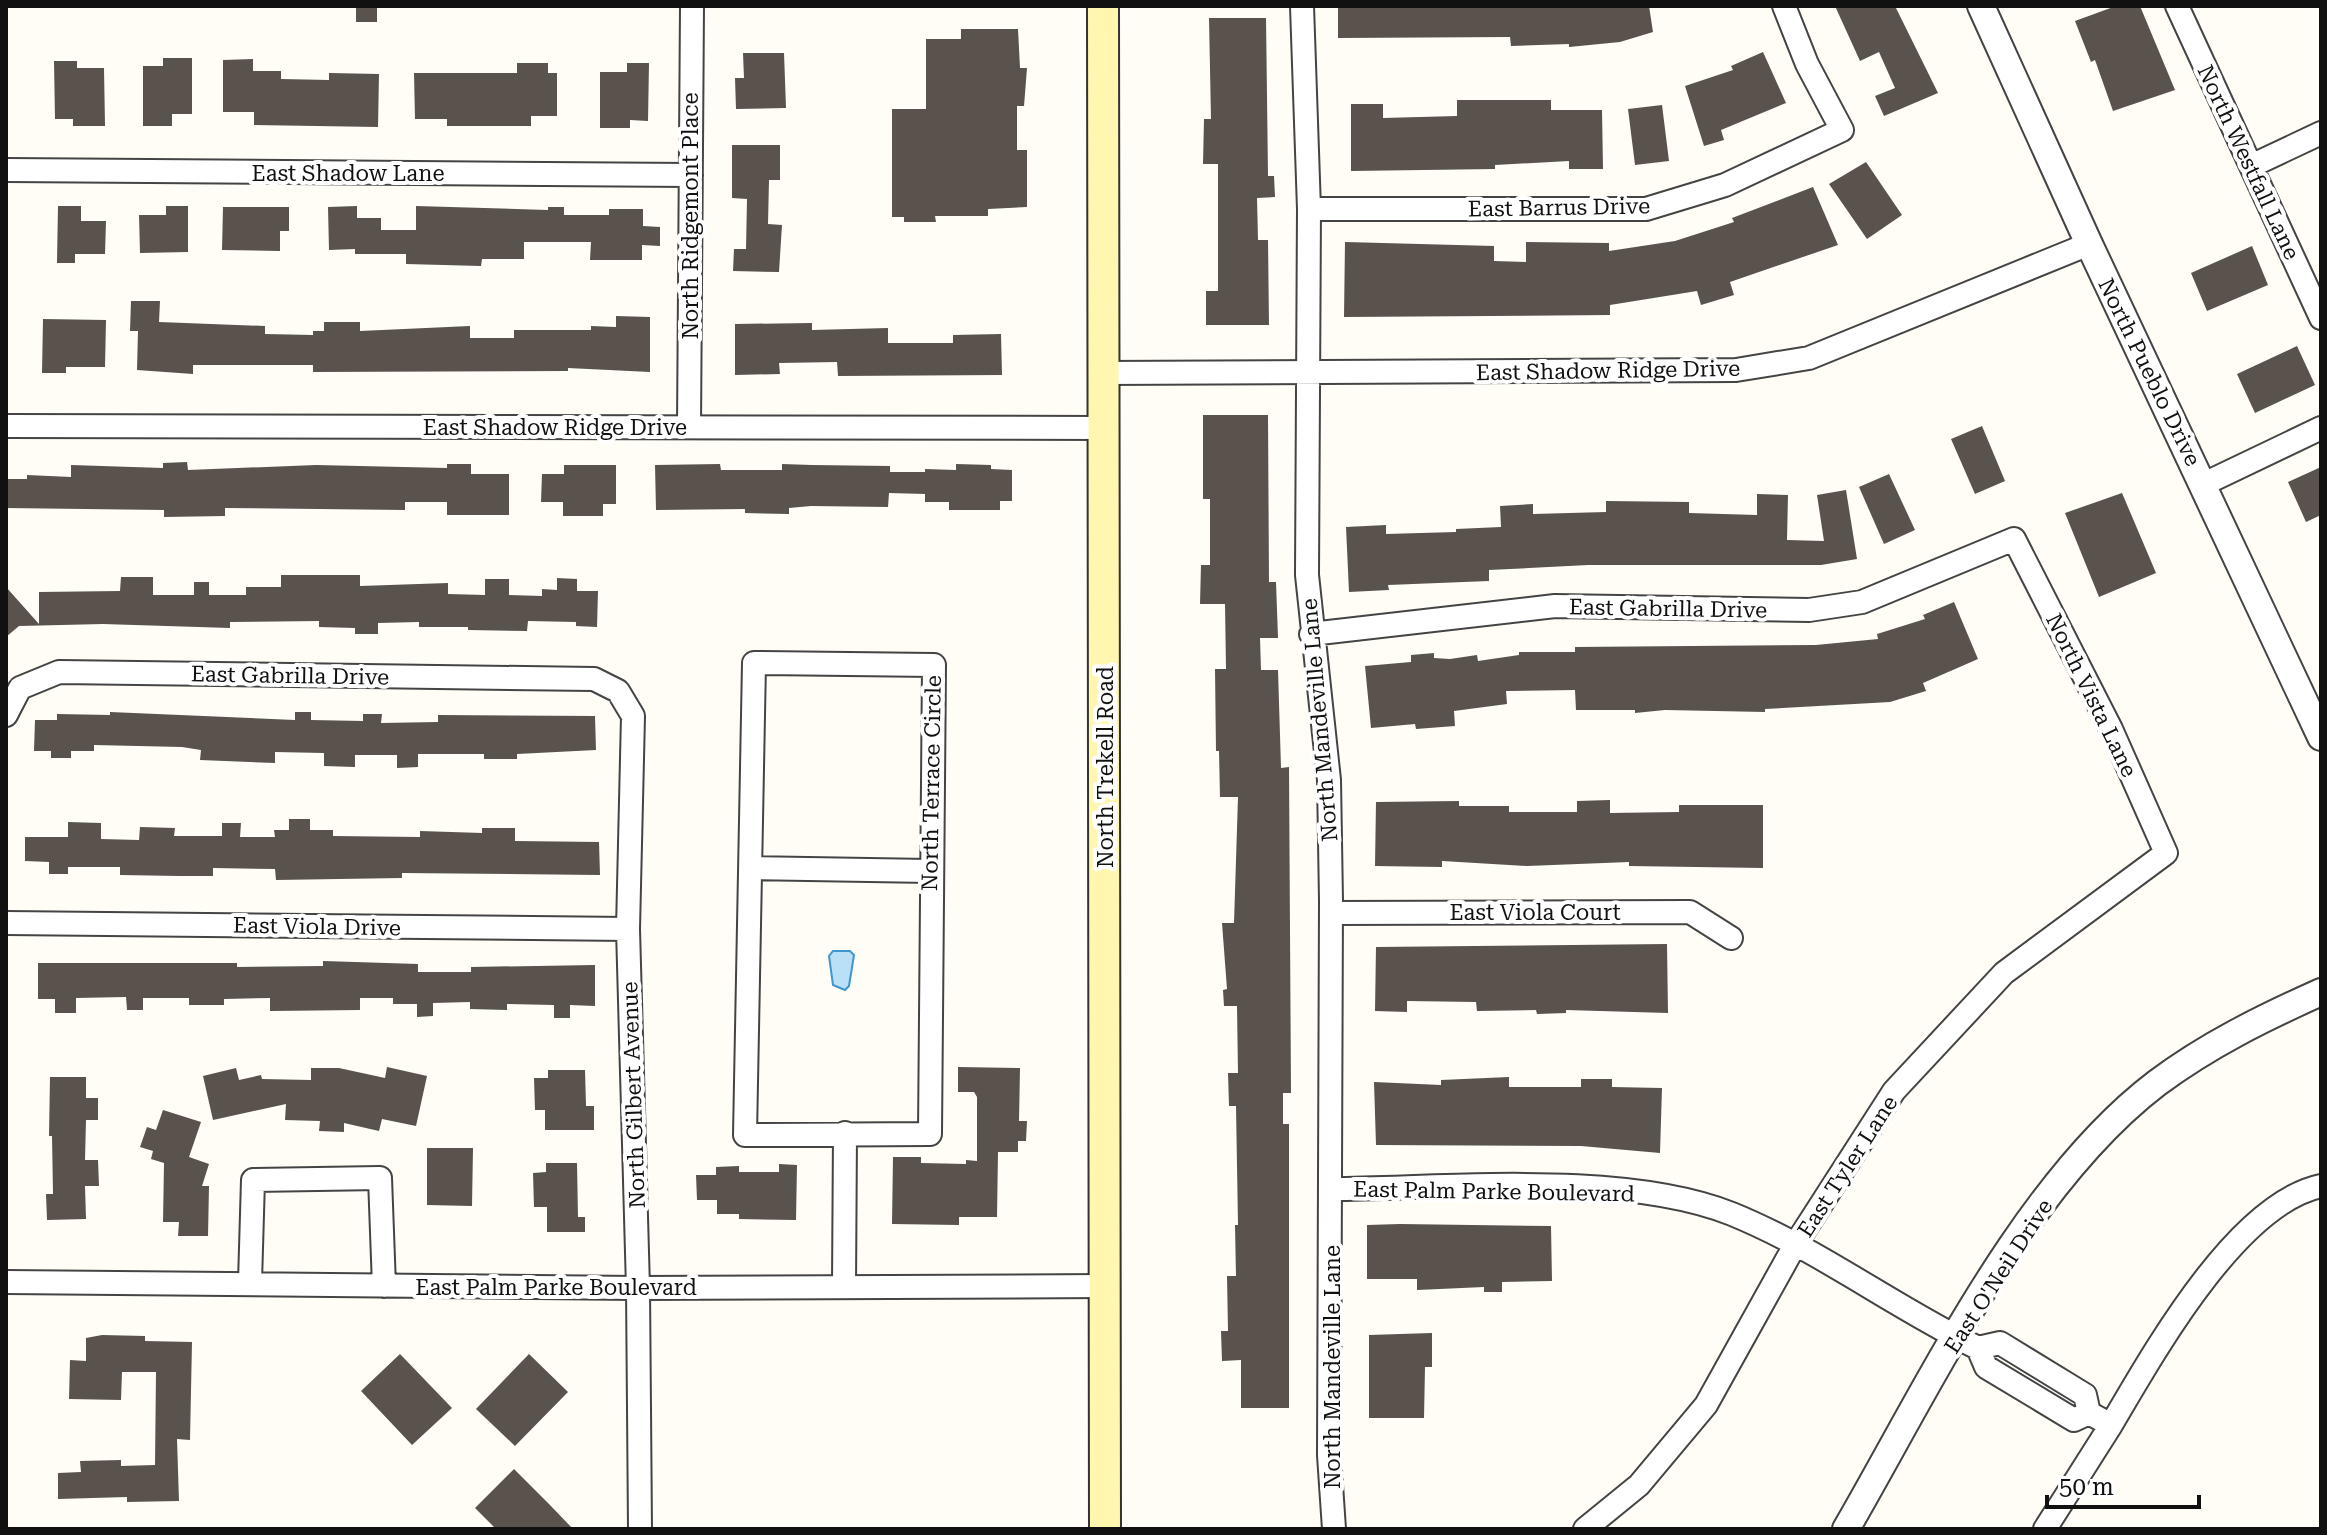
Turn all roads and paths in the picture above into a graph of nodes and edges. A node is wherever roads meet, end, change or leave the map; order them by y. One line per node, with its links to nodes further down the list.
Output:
1 (692, 6): 10 (street, North Ridgemont Place)
2 (1103, 6): 14 (main road, North Trekell Road)
3 (1302, 6): 11 (street, North Mandeville Lane)
4 (1784, 6): 11 (street, East Barrus Drive)
5 (1981, 6): 12 (street, North Pueblo Drive)
6 (2177, 6): 8 (street, North Westfall Lane)
7 (2321, 133): 8 (street)
8 (2251, 166): 13 (street, North Westfall Lane)
9 (6, 170): 10 (street, East Shadow Lane)
10 (691, 175): 17 (street, North Ridgemont Place)
11 (1309, 209): 15 (street, North Mandeville Lane)
12 (2089, 244): 15 (street, East Shadow Ridge Drive); 20 (street, North Pueblo Drive)
13 (2321, 318)
14 (1103, 373): 15 (street, East Shadow Ridge Drive); 18 (main road, North Trekell Road)
15 (1309, 373): 22 (street, North Mandeville Lane)
16 (6, 426): 17 (street, East Shadow Ridge Drive)
17 (689, 427): 18 (street, East Shadow Ridge Drive)
18 (1105, 428): 42 (main road, North Trekell Road)
19 (2321, 428): 20 (street)
20 (2204, 484): 25 (street, North Pueblo Drive)
21 (2014, 539): 22 (street, East Gabrilla Drive); 26 (street, North Vista Lane)
22 (1311, 634): 29 (street, North Mandeville Lane)
23 (594, 679): 24 (street, East Gabrilla Drive); 31 (street, North Gilbert Avenue)
24 (6, 715)
25 (2321, 737)
26 (2166, 853): 37 (street, East Tyler Lane)
27 (753, 868): 28 (street); 28 (street, North Terrace Circle); 34 (street, North Terrace Circle)
28 (930, 871): 34 (street, North Terrace Circle)
29 (1331, 913): 32 (street, East Viola Court); 36 (street, North Mandeville Lane)
30 (6, 923): 31 (street, East Viola Drive)
31 (628, 929): 43 (street, North Gilbert Avenue)
32 (1731, 938)
33 (2321, 992): 44 (street, East O'Neil Drive)
34 (845, 1133): 41 (street)
35 (2321, 1186): 45 (street)
36 (1333, 1189): 37 (street, East Palm Parke Boulevard); 48 (street, North Mandeville Lane)
37 (1795, 1245): 44 (street, East Palm Parke Boulevard); 49 (street, East Tyler Lane)
38 (6, 1282): 39 (street, East Palm Parke Boulevard)
39 (250, 1282): 40 (street, East Palm Parke Boulevard); 40 (street)
40 (384, 1286): 43 (street, East Palm Parke Boulevard)
41 (844, 1286): 42 (street, East Palm Parke Boulevard); 43 (street, East Palm Parke Boulevard)
42 (1106, 1286): 47 (main road, North Trekell Road)
43 (638, 1288): 46 (street, North Gilbert Avenue)
44 (1967, 1343): 45 (street, East Palm Parke Boulevard); 50 (street, East O'Neil Drive)
45 (2111, 1425): 51 (street)
46 (640, 1529)
47 (1105, 1529)
48 (1334, 1529)
49 (1585, 1529)
50 (1846, 1529)
51 (2045, 1529)

